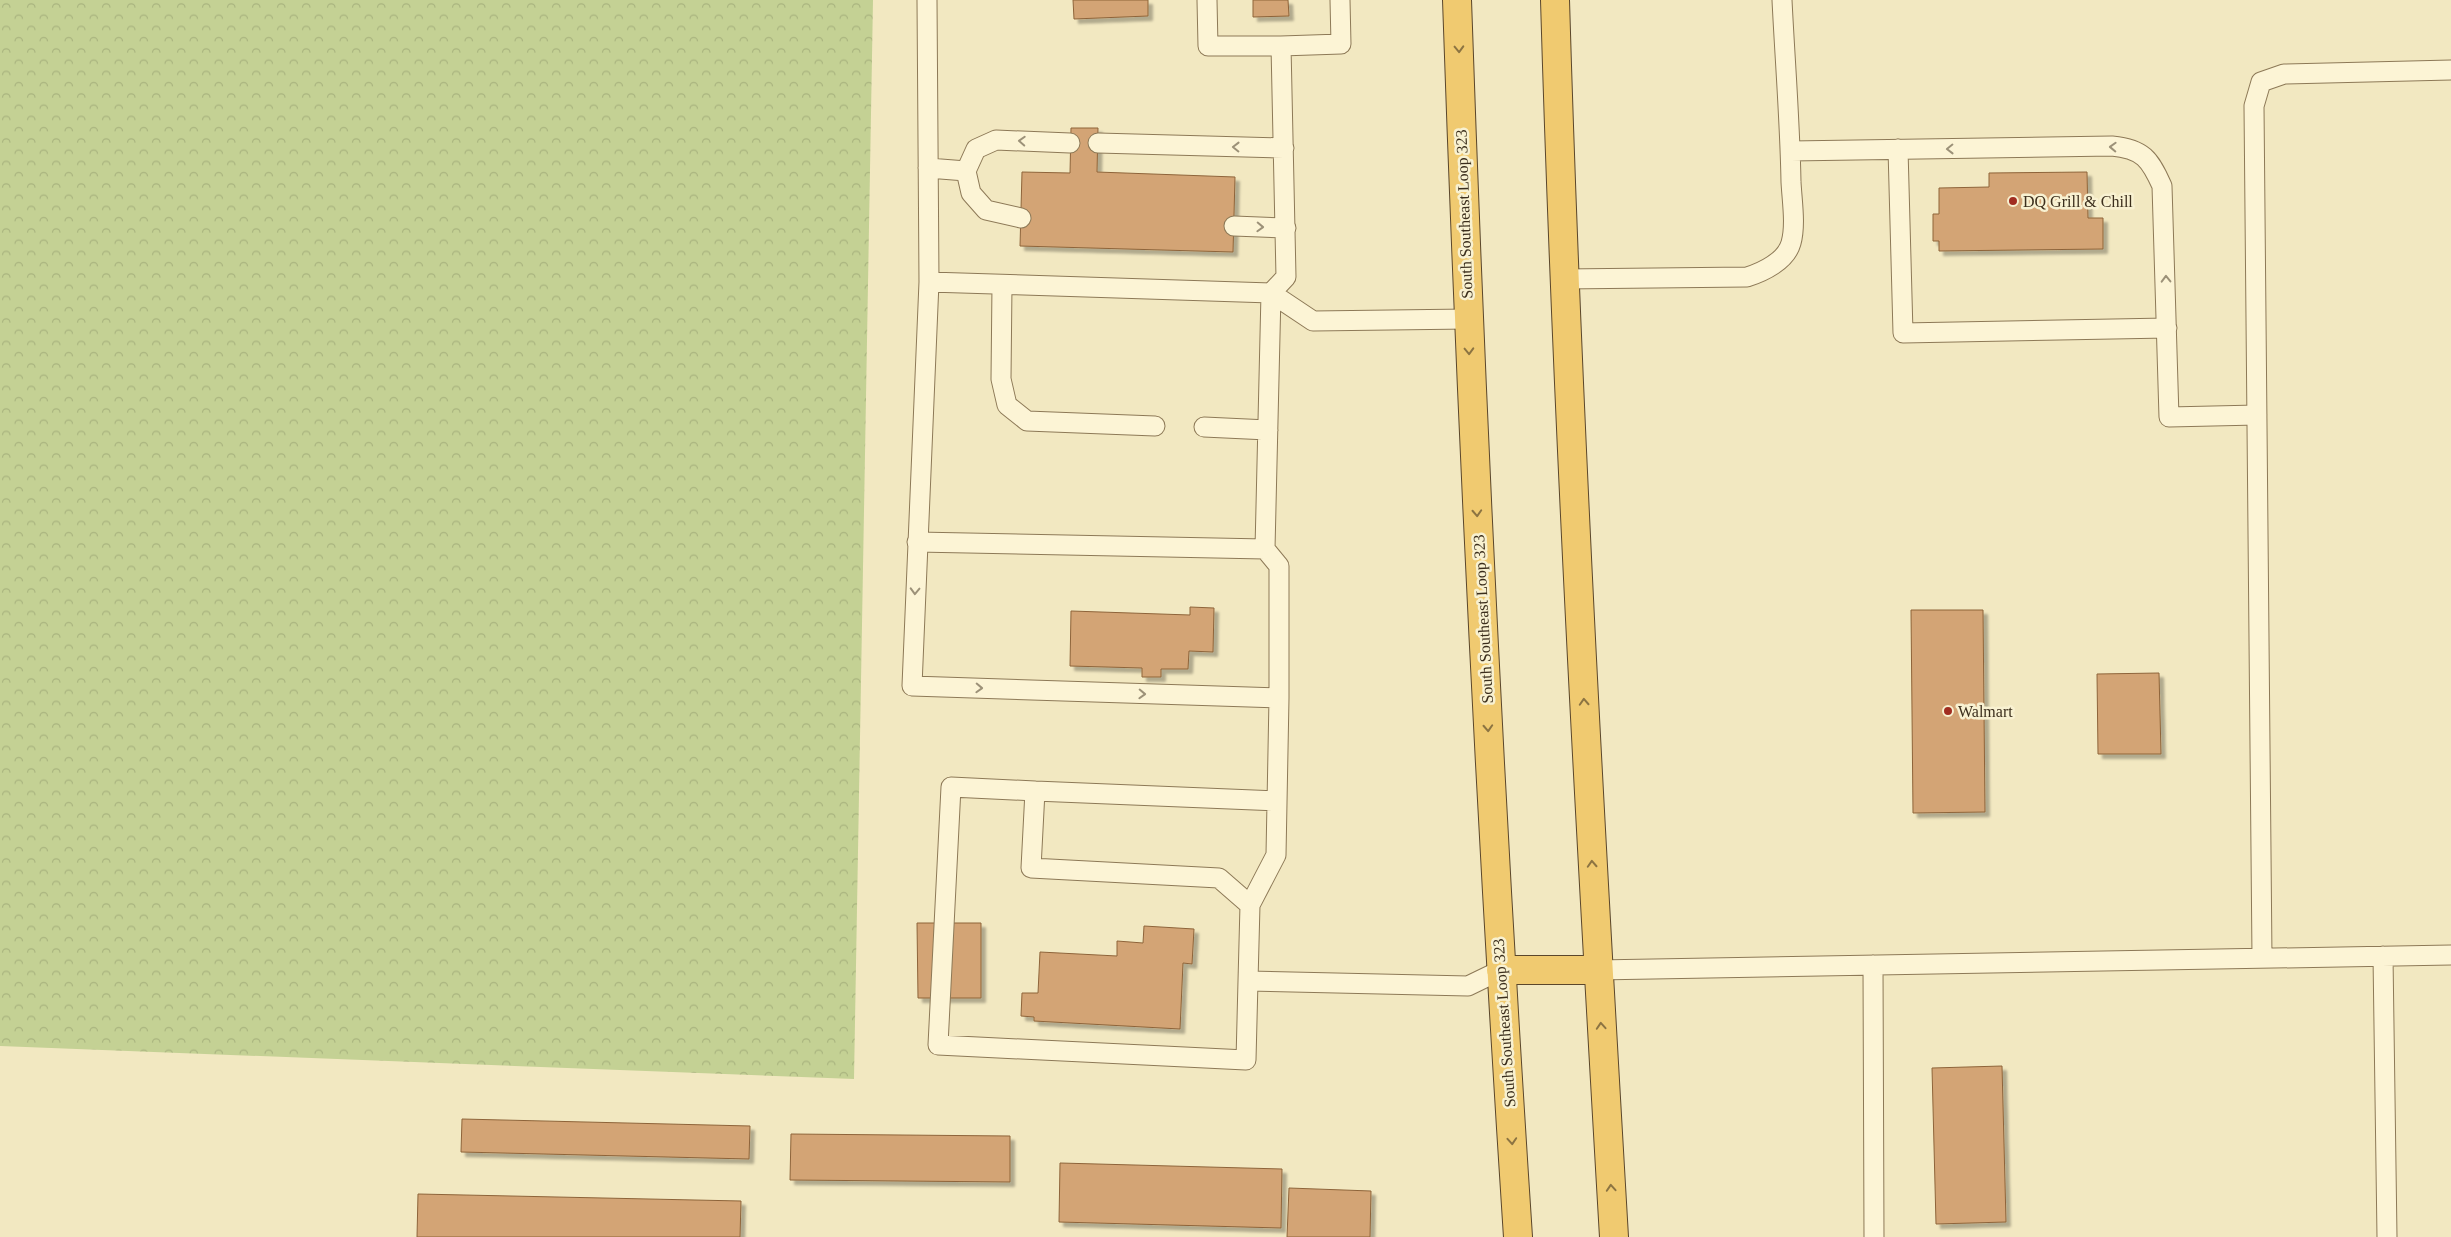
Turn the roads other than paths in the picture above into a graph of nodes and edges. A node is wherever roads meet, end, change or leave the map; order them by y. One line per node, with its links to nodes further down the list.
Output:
1 (927, 0): 14 (lane)
2 (1207, 0): 7 (lane)
3 (1340, 0): 7 (lane)
4 (1457, 0): 23 (highway, South Southeast Loop 323, one-way to 23)
5 (1555, 0): 19 (highway)
6 (1782, 0): 13 (lane)
7 (1281, 46): 11 (lane)
8 (2451, 70): 25 (lane)
9 (1070, 144): 15 (lane, one-way to 15)
10 (1098, 144): 11 (lane, one-way to 10)
11 (1284, 148): 18 (lane)
12 (1898, 149): 13 (lane); 24 (lane, one-way to 12); 24 (lane)
13 (1791, 151): 19 (lane)
14 (928, 168): 15 (lane); 20 (lane)
15 (966, 171): 16 (lane)
16 (1021, 218)
17 (1234, 226): 18 (lane, one-way to 18)
18 (1286, 228): 22 (lane)
19 (1563, 279): 40 (highway, one-way to 19)
20 (929, 282): 21 (lane); 29 (lane)
21 (1002, 285): 22 (lane); 26 (lane)
22 (1271, 293): 23 (lane); 28 (lane)
23 (1468, 320): 39 (highway, South Southeast Loop 323, one-way to 39)
24 (2167, 328): 25 (lane)
25 (2257, 415): 37 (lane)
26 (1155, 426)
27 (1204, 427): 28 (lane)
28 (1268, 430): 30 (lane)
29 (917, 542): 30 (lane); 31 (lane, one-way to 31)
30 (1266, 549): 31 (lane)
31 (1279, 698): 33 (lane)
32 (1035, 791): 33 (lane); 34 (lane); 41 (lane)
33 (1277, 801): 34 (lane)
34 (1250, 905): 41 (lane)
35 (2451, 955): 36 (lane)
36 (2383, 956): 37 (lane); 45 (lane)
37 (2262, 958): 38 (lane)
38 (1873, 965): 40 (lane); 44 (lane)
39 (1501, 970): 40 (highway); 41 (lane); 42 (highway, South Southeast Loop 323, one-way to 42)
40 (1597, 970): 43 (highway, one-way to 40)
41 (1248, 981)
42 (1518, 1237)
43 (1614, 1237)
44 (1874, 1237)
45 (2387, 1237)

